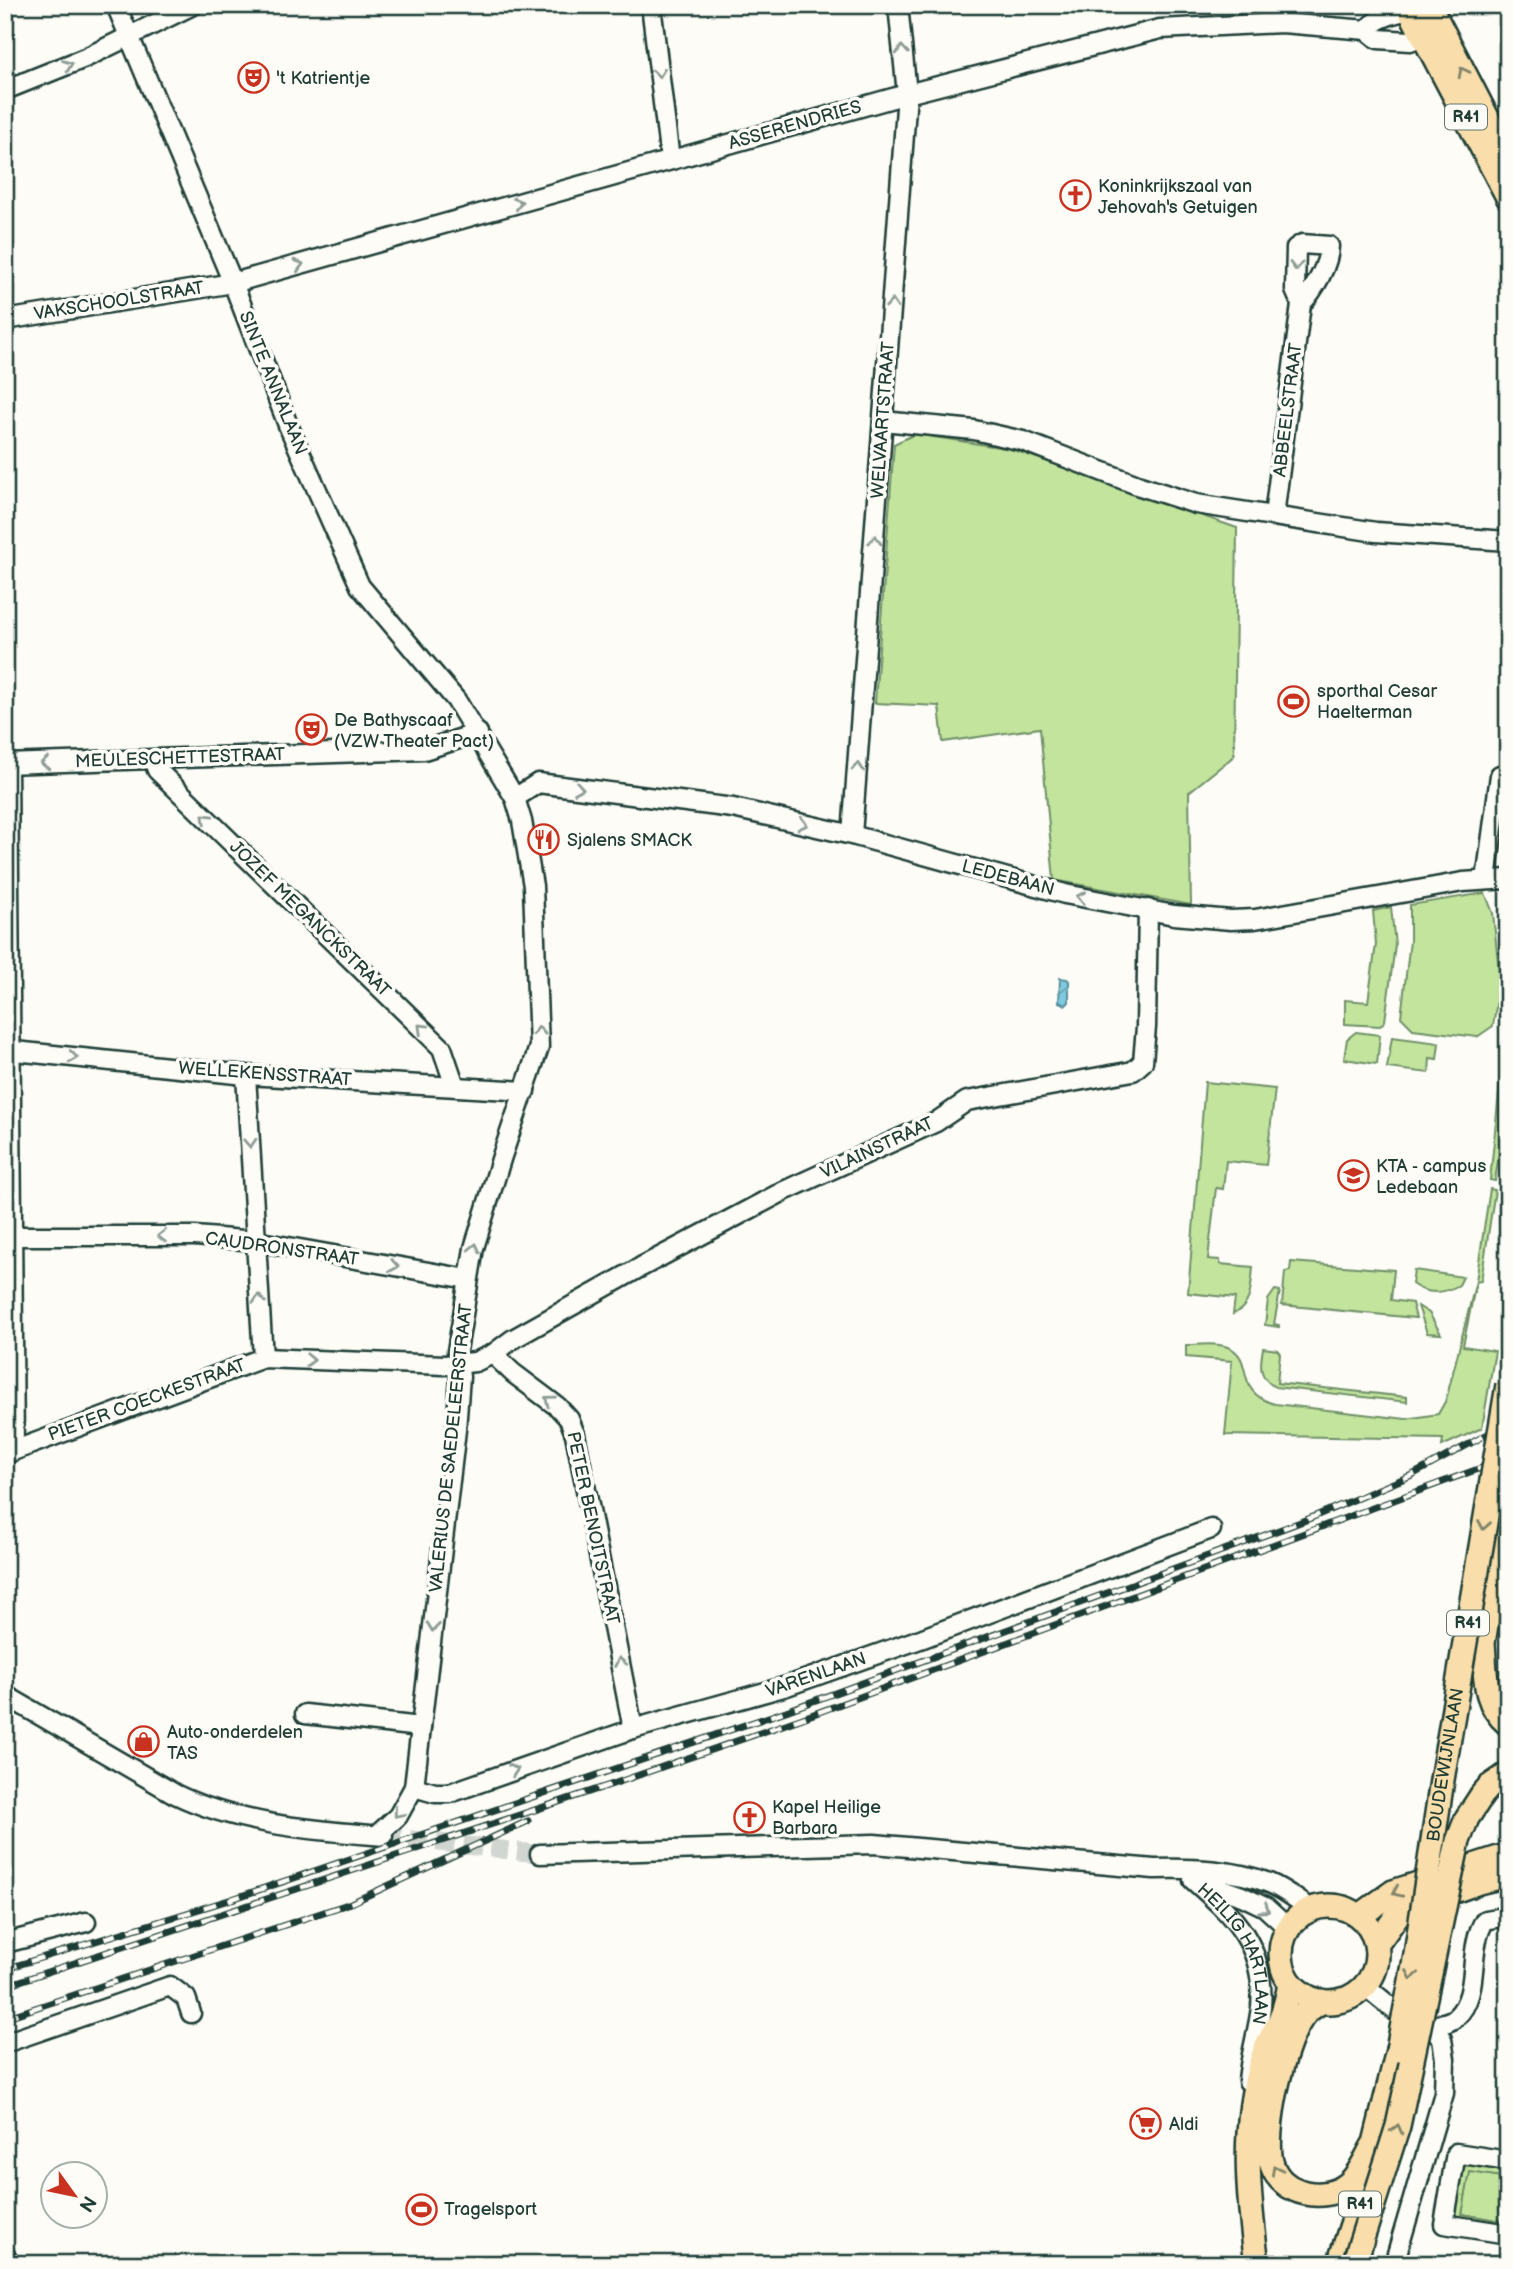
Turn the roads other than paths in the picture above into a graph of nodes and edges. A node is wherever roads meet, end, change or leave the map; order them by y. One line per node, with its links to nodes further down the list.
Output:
1 (116, 5): 7 (street, SINTE ANNALAAN)
2 (192, 5): 7 (street)
3 (651, 5): 12 (street, one-way to 12)
4 (898, 5): 10 (street, WELVAARTSTRAAT, one-way to 4)
5 (1416, 7): 6 (street); 8 (main road, R41); 11 (main road, R41, one-way to 5)
6 (1367, 30): 8 (street, ASSERENDRIES); 10 (street, ASSERENDRIES)
7 (130, 35): 9 (street, one-way to 7); 14 (street, SINTE ANNALAAN)
8 (1423, 36): 13 (main road, R41)
9 (5, 90)
10 (906, 94): 12 (street, ASSERENDRIES); 17 (street, WELVAARTSTRAAT, one-way to 10)
11 (1508, 158)
12 (670, 160): 14 (street, ASSERENDRIES, one-way to 12)
13 (1508, 197)
14 (233, 283): 16 (street, VAKSCHOOLSTRAAT); 20 (street, SINTE ANNALAAN)
15 (1301, 304): 18 (street, ABBEELSTRAAT)
16 (5, 320)
17 (883, 421): 18 (street); 25 (street, WELVAARTSTRAAT, one-way to 17)
18 (1275, 516): 19 (street)
19 (1508, 541)
20 (478, 733): 21 (street, MEULESCHETTESTRAAT); 24 (street, VALERIUS DE SAEDELEERSTRAAT)
21 (153, 760): 22 (street, MEULESCHETTESTRAAT, one-way to 22); 31 (street, JOZEF MEGANCKSTRAAT, one-way to 21)
22 (7, 764): 29 (street)
23 (1500, 775): 27 (street)
24 (515, 798): 25 (street, LEDEBAAN, one-way to 25); 32 (street, VALERIUS DE SAEDELEERSTRAAT, one-way to 24)
25 (852, 835): 28 (street, LEDEBAAN, one-way to 25)
26 (1508, 879): 27 (street, LEDEBAAN)
27 (1486, 880): 28 (street, LEDEBAAN)
28 (1148, 909): 36 (street, VILAINSTRAAT)
29 (8, 1050): 30 (street, WELLEKENSSTRAAT, one-way to 30); 33 (street)
30 (246, 1075): 31 (street, WELLEKENSSTRAAT); 34 (street, one-way to 34)
31 (455, 1086): 32 (street, WELLEKENSSTRAAT)
32 (526, 1091): 35 (street, VALERIUS DE SAEDELEERSTRAAT, one-way to 32)
33 (10, 1236): 34 (street, CAUDRONSTRAAT, one-way to 33); 40 (street)
34 (255, 1241): 35 (street, CAUDRONSTRAAT, one-way to 35); 37 (street, one-way to 34)
35 (468, 1279): 38 (street, VALERIUS DE SAEDELEERSTRAAT)
36 (493, 1354): 38 (street); 48 (street, PETER BENOITSTRAAT, one-way to 36)
37 (263, 1358): 38 (street, PIETER COECKESTRAAT, one-way to 38); 40 (street, PIETER COECKESTRAAT)
38 (459, 1364): 47 (street, VALERIUS DE SAEDELEERSTRAAT, one-way to 47)
39 (1508, 1385): 71 (main road, BOUDEWIJNLAAN / R41, one-way to 71, bridge)
40 (9, 1452)
41 (1508, 1493): 43 (main road, BOUDEWIJNLAAN / R41)
42 (1212, 1529): 48 (street, VARENLAAN)
43 (1483, 1643): 46 (main road, BOUDEWIJNLAAN); 59 (main road, BOUDEWIJNLAAN / R41, bridge)
44 (5, 1695): 50 (street, VALERIUS DE SAEDELEERSTRAAT, one-way to 44)
45 (306, 1714): 47 (street)
46 (1508, 1724)
47 (421, 1727): 50 (street, VALERIUS DE SAEDELEERSTRAAT)
48 (633, 1729): 50 (street, VARENLAAN, one-way to 48)
49 (1508, 1774): 59 (main road, BOUDEWIJNLAAN, bridge)
50 (414, 1787)
51 (541, 1854): 53 (street)
52 (1508, 1855): 57 (main road, one-way to 57)
53 (1154, 1868): 55 (street); 56 (street)
54 (1508, 1875): 63 (main road)
55 (1193, 1880): 61 (street, one-way to 61); 70 (street, HEILIG HARTLAAN)
56 (1311, 1909): 57 (main road); 61 (main road)
57 (1360, 1916): 63 (main road)
58 (1508, 1916): 68 (street)
59 (1440, 1918): 78 (main road, BOUDEWIJNLAAN / R41, one-way to 59, bridge)
60 (86, 1922): 62 (street)
61 (1288, 1928): 64 (main road)
62 (5, 1943)
63 (1377, 1945): 65 (main road)
64 (1290, 1983): 66 (main road); 70 (main road, HEILIG HARTLAAN)
65 (1365, 1986): 66 (main road); 68 (street)
66 (1322, 2001): 71 (main road, BOUDEWIJNLAAN, one-way to 66)
67 (191, 2013): 69 (street)
68 (1431, 2026): 79 (street)
69 (5, 2043)
70 (1249, 2118): 76 (main road, HEILIG HARTLAAN)
71 (1375, 2143): 77 (main road, BOUDEWIJNLAAN / R41)
72 (1508, 2161): 73 (street)
73 (1508, 2234)
74 (5, 2255): 75 (street)
75 (9, 2264)
76 (1257, 2264)
77 (1339, 2264)
78 (1354, 2264)
79 (1394, 2264)

